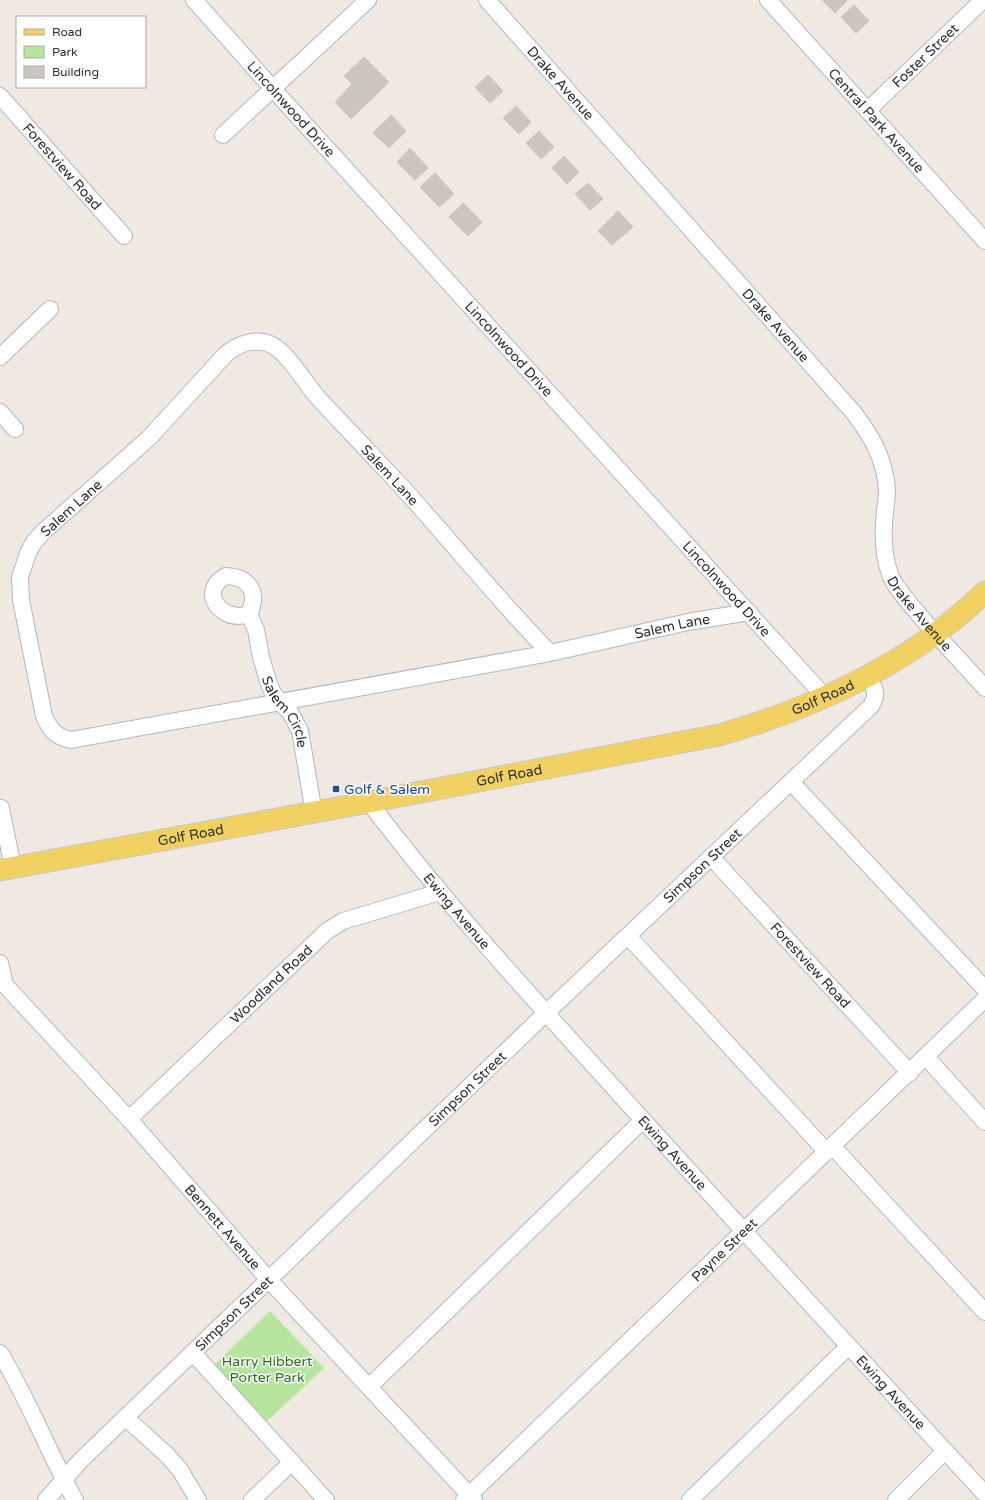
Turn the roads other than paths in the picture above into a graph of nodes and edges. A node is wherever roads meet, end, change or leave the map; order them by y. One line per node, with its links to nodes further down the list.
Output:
1 (194, 0): 6 (street, Lincolnwood Drive)
2 (368, 0): 6 (street)
3 (487, 0): 19 (street, Drake Avenue)
4 (768, 0): 8 (street, Central Park Avenue)
5 (983, 0): 8 (street, Foster Street)
6 (273, 89): 9 (street); 17 (street, Lincolnwood Drive)
7 (0, 96): 10 (street, Forestview Road)
8 (868, 110): 11 (street, Central Park Avenue)
9 (223, 136)
10 (124, 236)
11 (985, 241)
12 (50, 309): 13 (street)
13 (0, 357)
14 (0, 412): 15 (street)
15 (15, 429)
16 (985, 592): 19 (main road, Golf Road)
17 (749, 612): 20 (street, Salem Lane); 23 (street, Lincolnwood Drive)
18 (249, 614): 24 (street, Salem Circle)
19 (935, 634): 21 (main road, Golf Road); 22 (street, Drake Avenue)
20 (550, 653): 24 (street, Salem Lane); 24 (street, Salem Lane)
21 (868, 676): 23 (main road, Golf Road); 25 (street, Simpson Street)
22 (985, 688)
23 (825, 697): 26 (main road, Golf Road)
24 (280, 703): 28 (street, Salem Circle)
25 (791, 782): 29 (street, Simpson Street); 34 (street)
26 (369, 802): 28 (main road, Golf Road); 31 (street, Ewing Avenue)
27 (1, 808): 30 (street)
28 (314, 813): 30 (main road, Golf Road)
29 (711, 857): 32 (street, Simpson Street); 38 (street, Forestview Road)
30 (6, 869)
31 (440, 892): 36 (street, Ewing Avenue); 39 (street, Woodland Road)
32 (628, 936): 36 (street, Simpson Street); 42 (street)
33 (0, 964): 39 (street, Bennett Avenue)
34 (985, 989)
35 (985, 999): 37 (street, Payne Street)
36 (546, 1013): 40 (street, Ewing Avenue); 44 (street, Simpson Street)
37 (926, 1057): 38 (street, Payne Street); 41 (street)
38 (910, 1073): 42 (street, Payne Street)
39 (129, 1119): 44 (street, Bennett Avenue)
40 (643, 1120): 43 (street, Ewing Avenue); 49 (street)
41 (985, 1122)
42 (830, 1149): 43 (street, Payne Street); 45 (street)
43 (744, 1232): 46 (street, Ewing Avenue); 55 (street, Payne Street)
44 (269, 1280): 47 (street, Simpson Street); 49 (street, Bennett Avenue)
45 (985, 1312)
46 (849, 1346): 51 (street, Ewing Avenue); 61 (street)
47 (193, 1353): 50 (street, Simpson Street); 52 (street)
48 (0, 1354): 53 (street)
49 (369, 1387): 55 (street, Bennett Avenue)
50 (126, 1418): 53 (street, Simpson Street); 58 (street)
51 (945, 1452): 54 (street, Ewing Avenue); 62 (street)
52 (292, 1462): 59 (street); 60 (street)
53 (64, 1480): 56 (street, Simpson Street); 57 (street)
54 (985, 1494)
55 (469, 1498)
56 (46, 1500)
57 (74, 1500)
58 (198, 1500)
59 (252, 1500)
60 (326, 1500)
61 (690, 1500)
62 (896, 1500)

